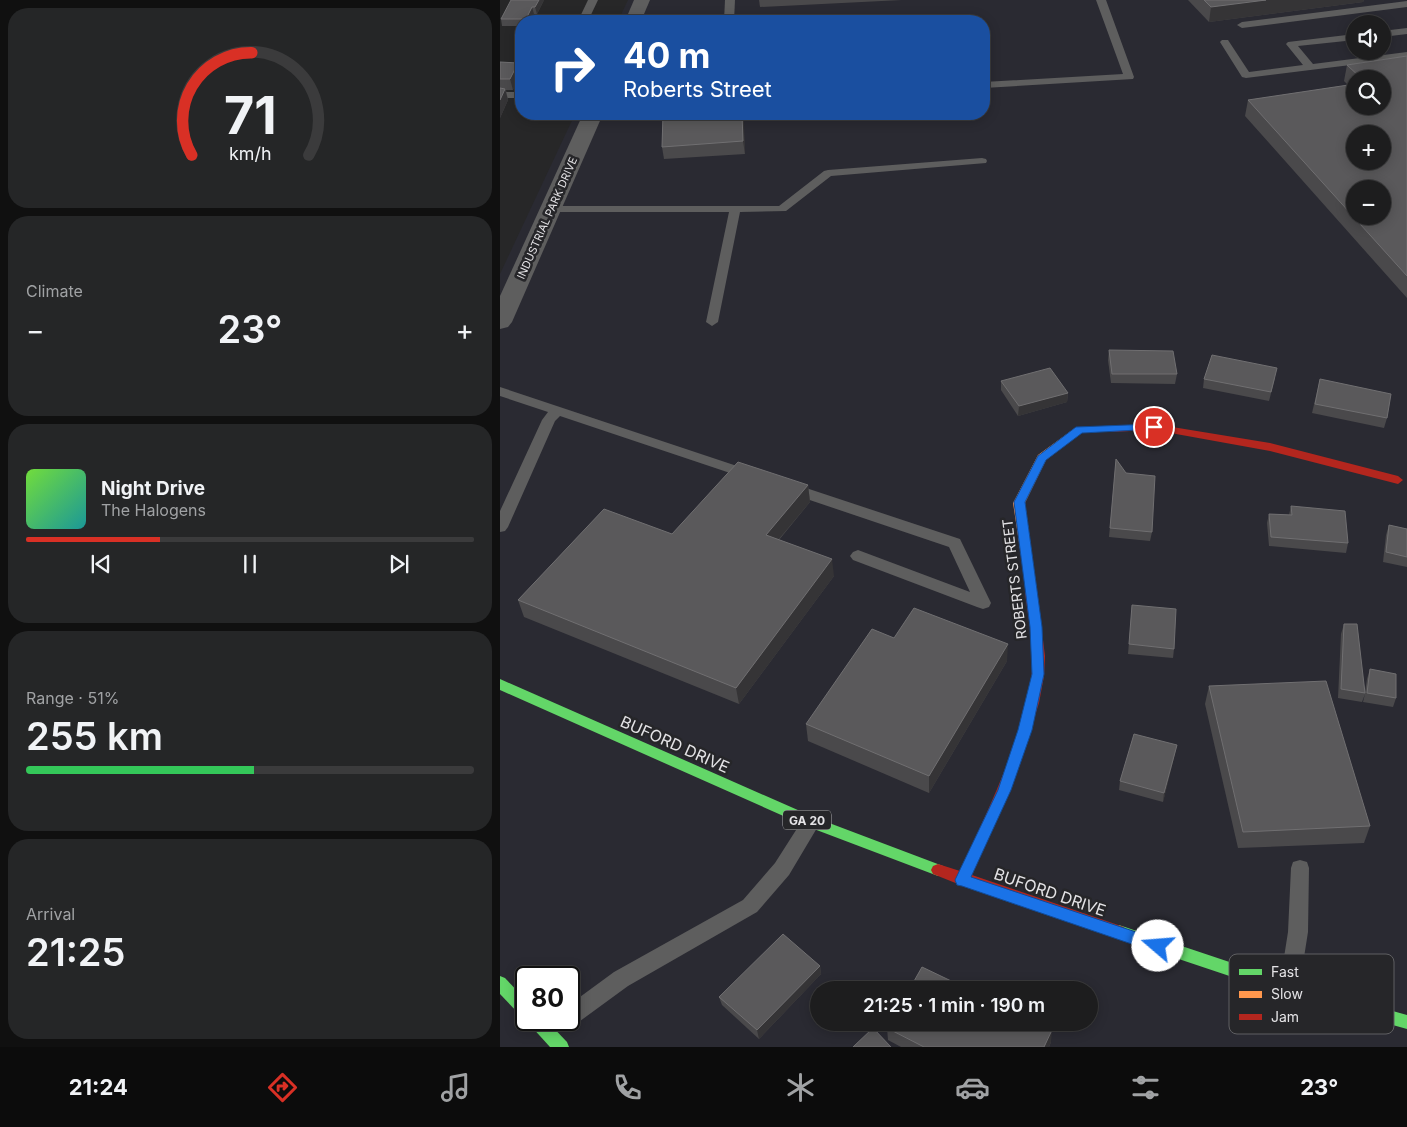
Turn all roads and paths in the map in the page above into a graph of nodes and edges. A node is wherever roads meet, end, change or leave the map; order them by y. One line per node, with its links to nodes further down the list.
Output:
1 (593, 0): 7 (lane)
2 (642, 0): 8 (street)
3 (730, 0): 9 (lane)
4 (1101, 0): 19 (lane)
5 (1381, 3): 6 (lane); 10 (lane)
6 (1407, 4)
7 (586, 15)
8 (636, 15)
9 (729, 15)
10 (1242, 25)
11 (1407, 31): 12 (lane)
12 (1391, 33)
13 (1346, 38): 18 (lane)
14 (1225, 42): 18 (lane)
15 (1407, 55): 18 (lane)
16 (500, 67): 17 (lane)
17 (515, 67)
18 (1310, 67)
19 (990, 85)
20 (500, 95): 21 (lane)
21 (515, 95)
22 (590, 120): 24 (street, INDUSTRIAL PARK DRIVE)
23 (982, 161): 25 (lane)
24 (552, 209): 25 (lane); 26 (street, INDUSTRIAL PARK DRIVE)
25 (735, 209): 27 (lane)
26 (500, 322)
27 (712, 322)
28 (500, 391): 29 (lane)
29 (557, 410): 31 (lane); 32 (lane)
30 (1398, 480): 38 (main road, ROBERTS STREET)
31 (500, 527)
32 (858, 556)
33 (500, 684): 35 (main road, BUFORD DRIVE / GA 20)
34 (519, 705): 35 (main road)
35 (567, 714): 36 (main road, BUFORD DRIVE / GA 20)
36 (811, 822): 38 (main road, BUFORD DRIVE / GA 20); 43 (lane)
37 (1300, 868): 39 (lane)
38 (962, 880): 40 (main road, BUFORD DRIVE / GA 20)
39 (1294, 954)
40 (1229, 968)
41 (500, 983): 42 (main road)
42 (515, 999)
43 (580, 1009)
44 (1394, 1018): 45 (main road, BUFORD DRIVE / GA 20)
45 (1407, 1022)

